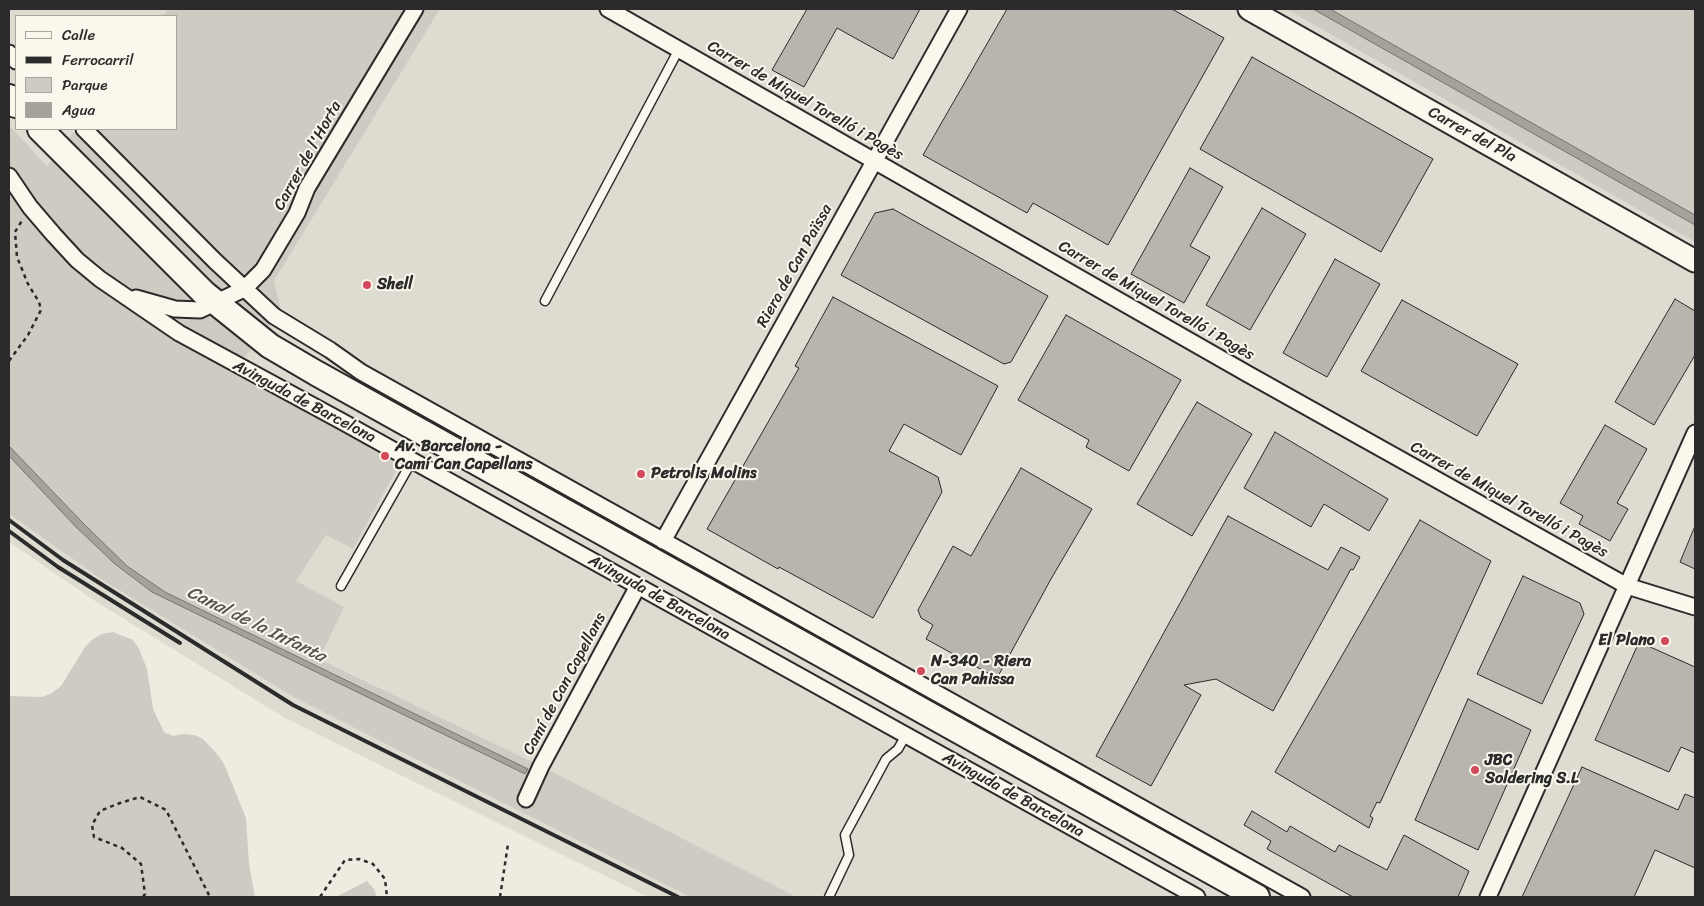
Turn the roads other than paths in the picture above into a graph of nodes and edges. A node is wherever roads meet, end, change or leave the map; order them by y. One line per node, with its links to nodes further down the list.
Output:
1 (415, 9): 11 (street, Carrer de l'Horta)
2 (608, 9): 5 (street, Carrer de Miquel Torelló i Pagès)
3 (959, 9): 8 (street, Riera de Can Païssa)
4 (1249, 9): 10 (main road, Carrer del Pla)
5 (679, 49): 8 (street, Carrer de Miquel Torelló i Pagès); 13 (lane)
6 (41, 130): 14 (main road, Avinguda de Barcelona)
7 (85, 130): 11 (street, Avinguda de Barcelona)
8 (875, 160): 19 (street, Riera de Can Païssa); 22 (street, Carrer de Miquel Torelló i Pagès)
9 (9, 176): 12 (street, Avinguda de Barcelona)
10 (1695, 261)
11 (244, 289): 14 (street, Carrer de l'Horta); 15 (street, Avinguda de Barcelona)
12 (123, 294): 14 (street, Avinguda de Barcelona); 18 (street, Avinguda de Barcelona)
13 (545, 301)
14 (215, 303): 17 (main road, Avinguda de Barcelona)
15 (361, 372): 17 (street, Avinguda de Barcelona); 19 (street, Avinguda de Barcelona)
16 (1695, 433): 22 (street)
17 (437, 441): 28 (main road, Avinguda de Barcelona)
18 (412, 461): 20 (lane); 21 (street, Avinguda de Barcelona)
19 (663, 541): 29 (street, Avinguda de Barcelona)
20 (341, 586)
21 (638, 586): 24 (street, Avinguda de Barcelona); 25 (street, Camí de Can Capellans)
22 (1627, 586): 23 (street, Carrer de Miquel Torelló i Pagès); 30 (street)
23 (1695, 607)
24 (906, 735): 26 (lane); 27 (street, Avinguda de Barcelona)
25 (526, 799)
26 (829, 897)
27 (1197, 897)
28 (1257, 897)
29 (1302, 897)
30 (1488, 897)

